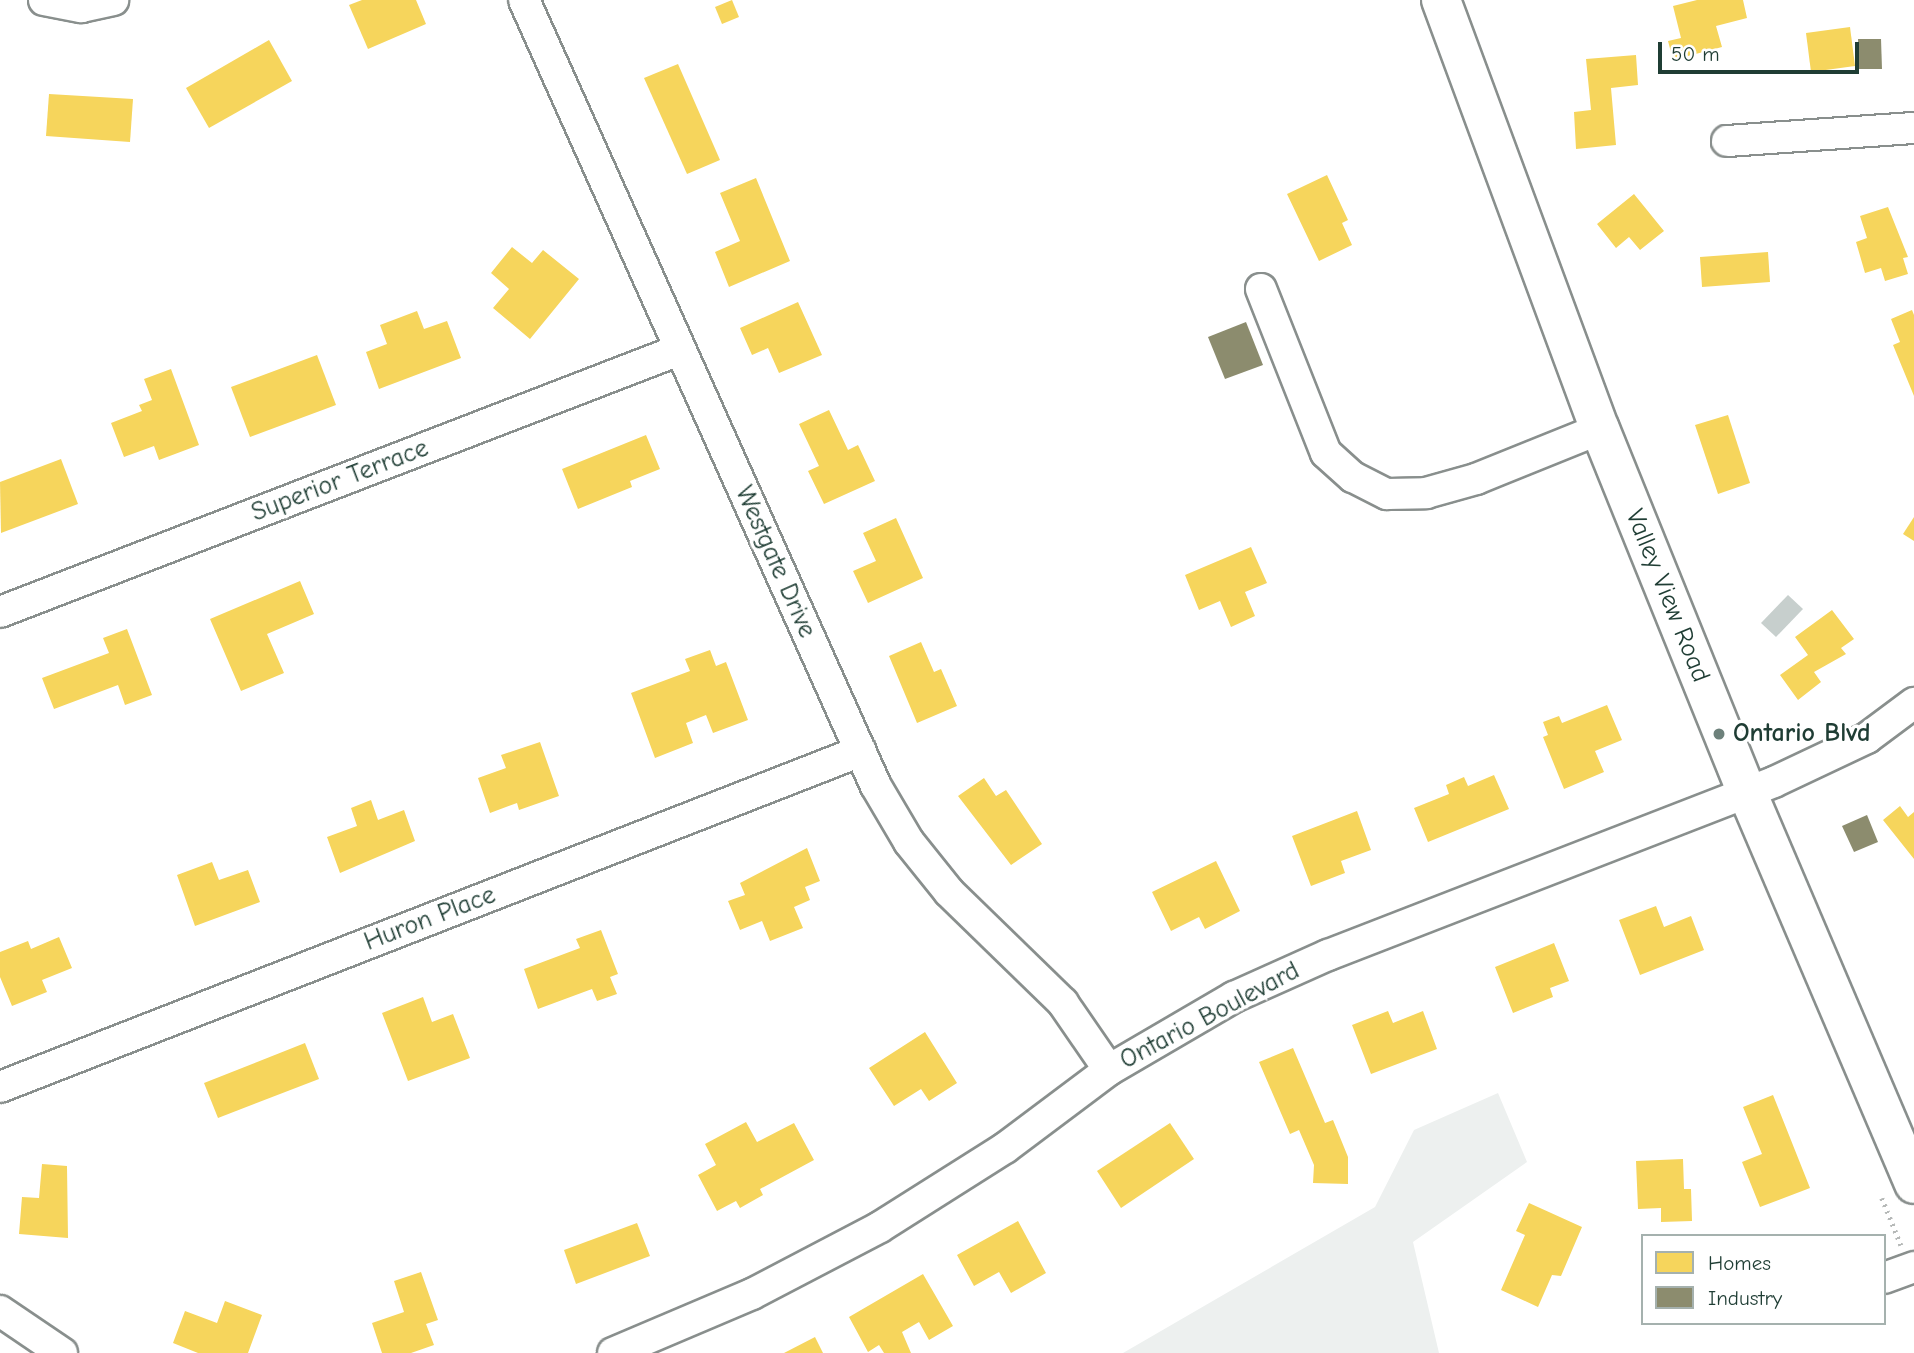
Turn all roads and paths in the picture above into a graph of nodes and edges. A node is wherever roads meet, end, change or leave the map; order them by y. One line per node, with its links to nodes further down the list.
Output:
1 (44, 0): 2 (street)
2 (113, 0)
3 (524, 0): 8 (street, Westgate Drive)
4 (1441, 0): 9 (main road, Valley View Road)
5 (1914, 128): 6 (street)
6 (1727, 141)
7 (1261, 289): 9 (street)
8 (679, 350): 10 (street, Superior Terrace); 12 (street, Westgate Drive)
9 (1600, 429): 13 (main road, Valley View Road)
10 (0, 612)
11 (1914, 703): 13 (street, Ontario Boulevard)
12 (861, 751): 14 (street, Westgate Drive); 15 (street, Huron Place)
13 (1747, 792): 14 (street, Ontario Boulevard); 16 (main road, Valley View Road)
14 (1109, 1070): 21 (street, Ontario Boulevard)
15 (0, 1087)
16 (1914, 1184)
17 (1914, 1266): 18 (street)
18 (1886, 1277)
19 (0, 1311): 20 (street)
20 (62, 1353)
21 (612, 1353)

